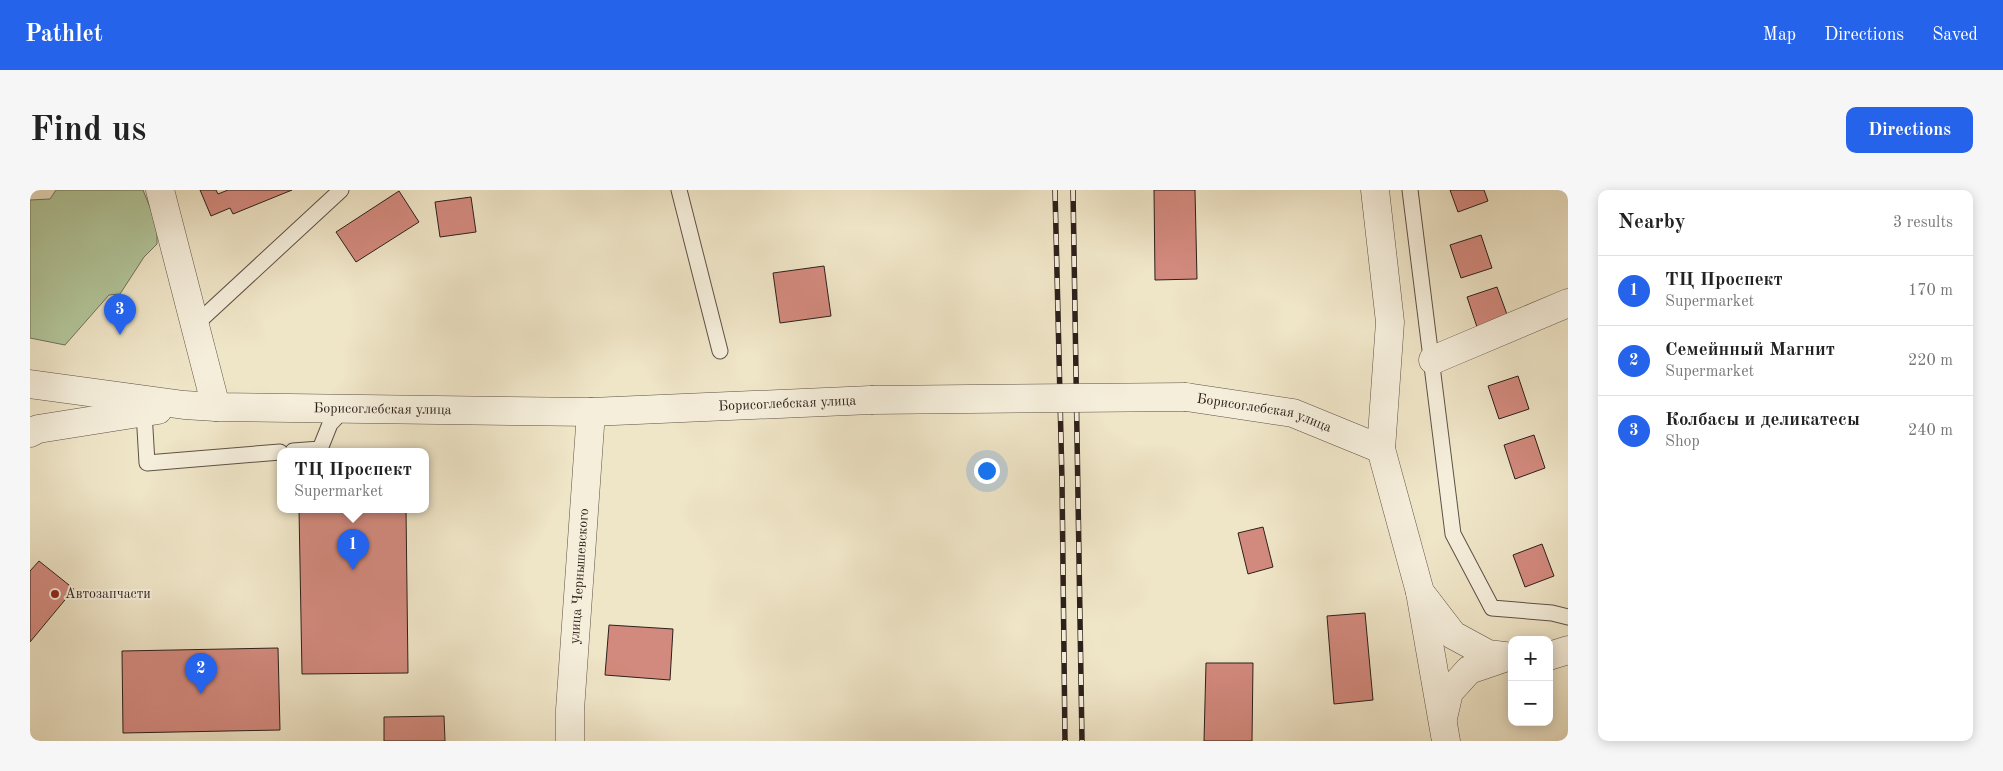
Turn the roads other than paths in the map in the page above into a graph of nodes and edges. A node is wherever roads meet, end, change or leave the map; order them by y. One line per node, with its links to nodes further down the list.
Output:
1 (160, 190): 7 (street)
2 (341, 190): 7 (lane)
3 (679, 190): 8 (lane)
4 (1375, 190): 18 (street)
5 (1410, 190): 9 (lane)
6 (1568, 303): 9 (street)
7 (195, 325): 12 (street)
8 (720, 351)
9 (1432, 360): 21 (lane)
10 (30, 384): 11 (street)
11 (184, 406): 12 (street, Борисоглебская улица); 14 (street)
12 (216, 407): 13 (street, Борисоглебская улица)
13 (345, 408): 15 (street, Борисоглебская улица); 17 (lane)
14 (144, 412): 16 (street); 19 (lane)
15 (591, 412): 18 (street, Борисоглебская улица, bridge); 27 (street, улица Чернышевского)
16 (33, 433)
17 (320, 448)
18 (1381, 448): 20 (street)
19 (277, 452)
20 (1420, 592): 24 (street); 26 (street)
21 (1568, 617)
22 (1568, 650): 23 (street)
23 (1553, 655)
24 (1508, 657)
25 (1508, 657): 26 (street)
26 (1444, 730)
27 (570, 741)

